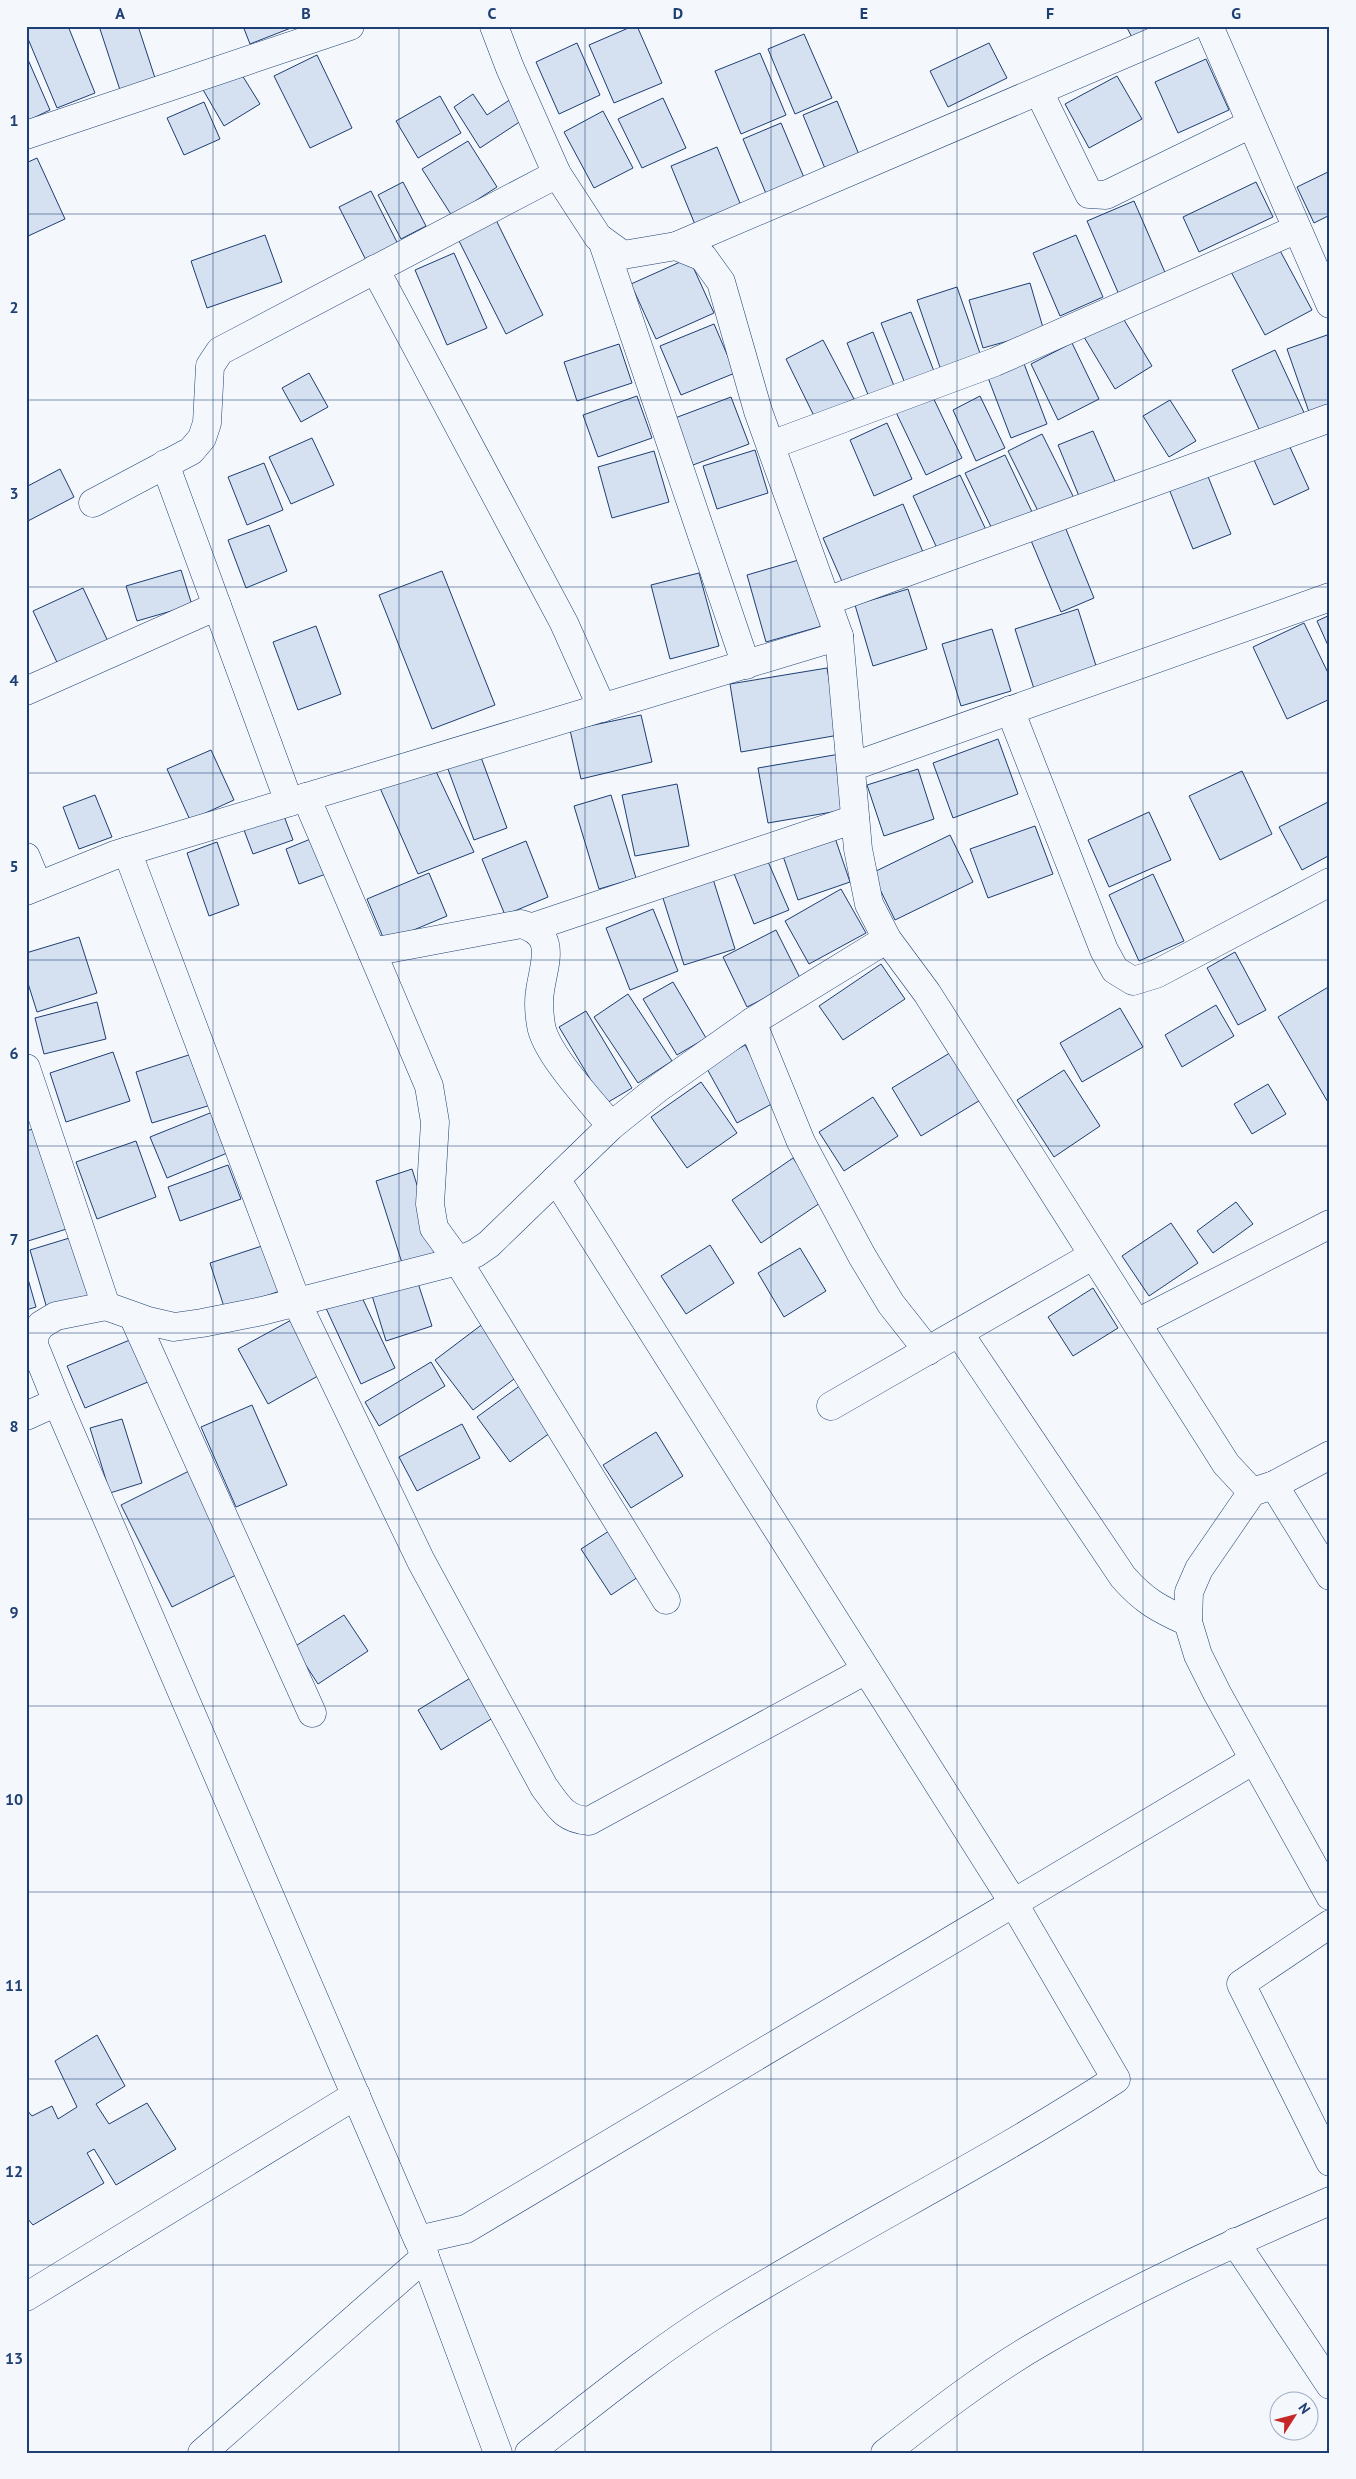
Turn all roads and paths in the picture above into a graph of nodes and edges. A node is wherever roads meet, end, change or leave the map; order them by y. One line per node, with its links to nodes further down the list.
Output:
1 (350, 26): 7 (street)
2 (494, 26): 8 (street)
3 (1190, 26): 5 (street)
4 (1209, 26): 6 (street)
5 (1039, 92): 6 (street); 11 (street)
6 (1251, 124): 9 (street)
7 (26, 135)
8 (557, 174): 10 (street); 12 (street)
9 (1297, 230): 13 (street); 15 (street)
10 (602, 240): 11 (street); 22 (street)
11 (676, 246): 15 (street)
12 (375, 269): 16 (street); 24 (street)
13 (1330, 304)
14 (1330, 418): 19 (street)
15 (771, 445): 19 (street)
16 (165, 464): 17 (street); 20 (street)
17 (93, 503)
18 (1330, 598): 25 (street)
19 (827, 601): 21 (street)
20 (217, 606): 23 (street); 27 (street)
21 (839, 636): 22 (street); 26 (street)
22 (746, 664): 24 (street)
23 (26, 691)
24 (602, 708): 27 (street)
25 (1010, 710): 26 (street); 31 (street)
26 (850, 766): 28 (street)
27 (298, 800): 29 (street); 35 (street)
28 (855, 819): 33 (street); 34 (street)
29 (127, 851): 32 (street); 43 (street)
30 (26, 857): 32 (street)
31 (1330, 882)
32 (32, 889)
33 (533, 927): 35 (street); 38 (street)
34 (887, 939): 36 (street); 41 (street)
35 (372, 952): 42 (street)
36 (752, 1022): 38 (street); 48 (street)
37 (26, 1068): 44 (street)
38 (611, 1126): 39 (street)
39 (556, 1179): 42 (street); 57 (street)
40 (1330, 1224): 46 (street)
41 (1092, 1256): 46 (street); 47 (street)
42 (458, 1261): 43 (street); 55 (street)
43 (297, 1302): 45 (street); 57 (street)
44 (106, 1306): 45 (street); 49 (street)
45 (133, 1316): 58 (street)
46 (1137, 1323): 53 (street)
47 (959, 1333): 48 (street); 56 (street)
48 (928, 1351): 50 (street)
49 (57, 1402): 51 (street); 63 (street)
50 (831, 1406)
51 (26, 1416)
52 (1330, 1455): 53 (street)
53 (1263, 1489): 54 (street); 56 (street)
54 (1330, 1576)
55 (666, 1600)
56 (1188, 1622): 59 (street)
57 (866, 1670): 61 (street)
58 (312, 1713)
59 (1254, 1760): 60 (street); 61 (street)
60 (1330, 1896)
61 (1013, 1902): 67 (street); 72 (street)
62 (1330, 1924): 64 (street)
63 (356, 2095): 67 (street); 68 (street)
64 (1330, 2162)
65 (1330, 2200): 66 (street)
66 (1235, 2242): 69 (street); 73 (street)
67 (422, 2248): 70 (street); 71 (street)
68 (26, 2297)
69 (1330, 2385)
70 (202, 2453)
71 (498, 2453)
72 (529, 2453)
73 (885, 2453)

